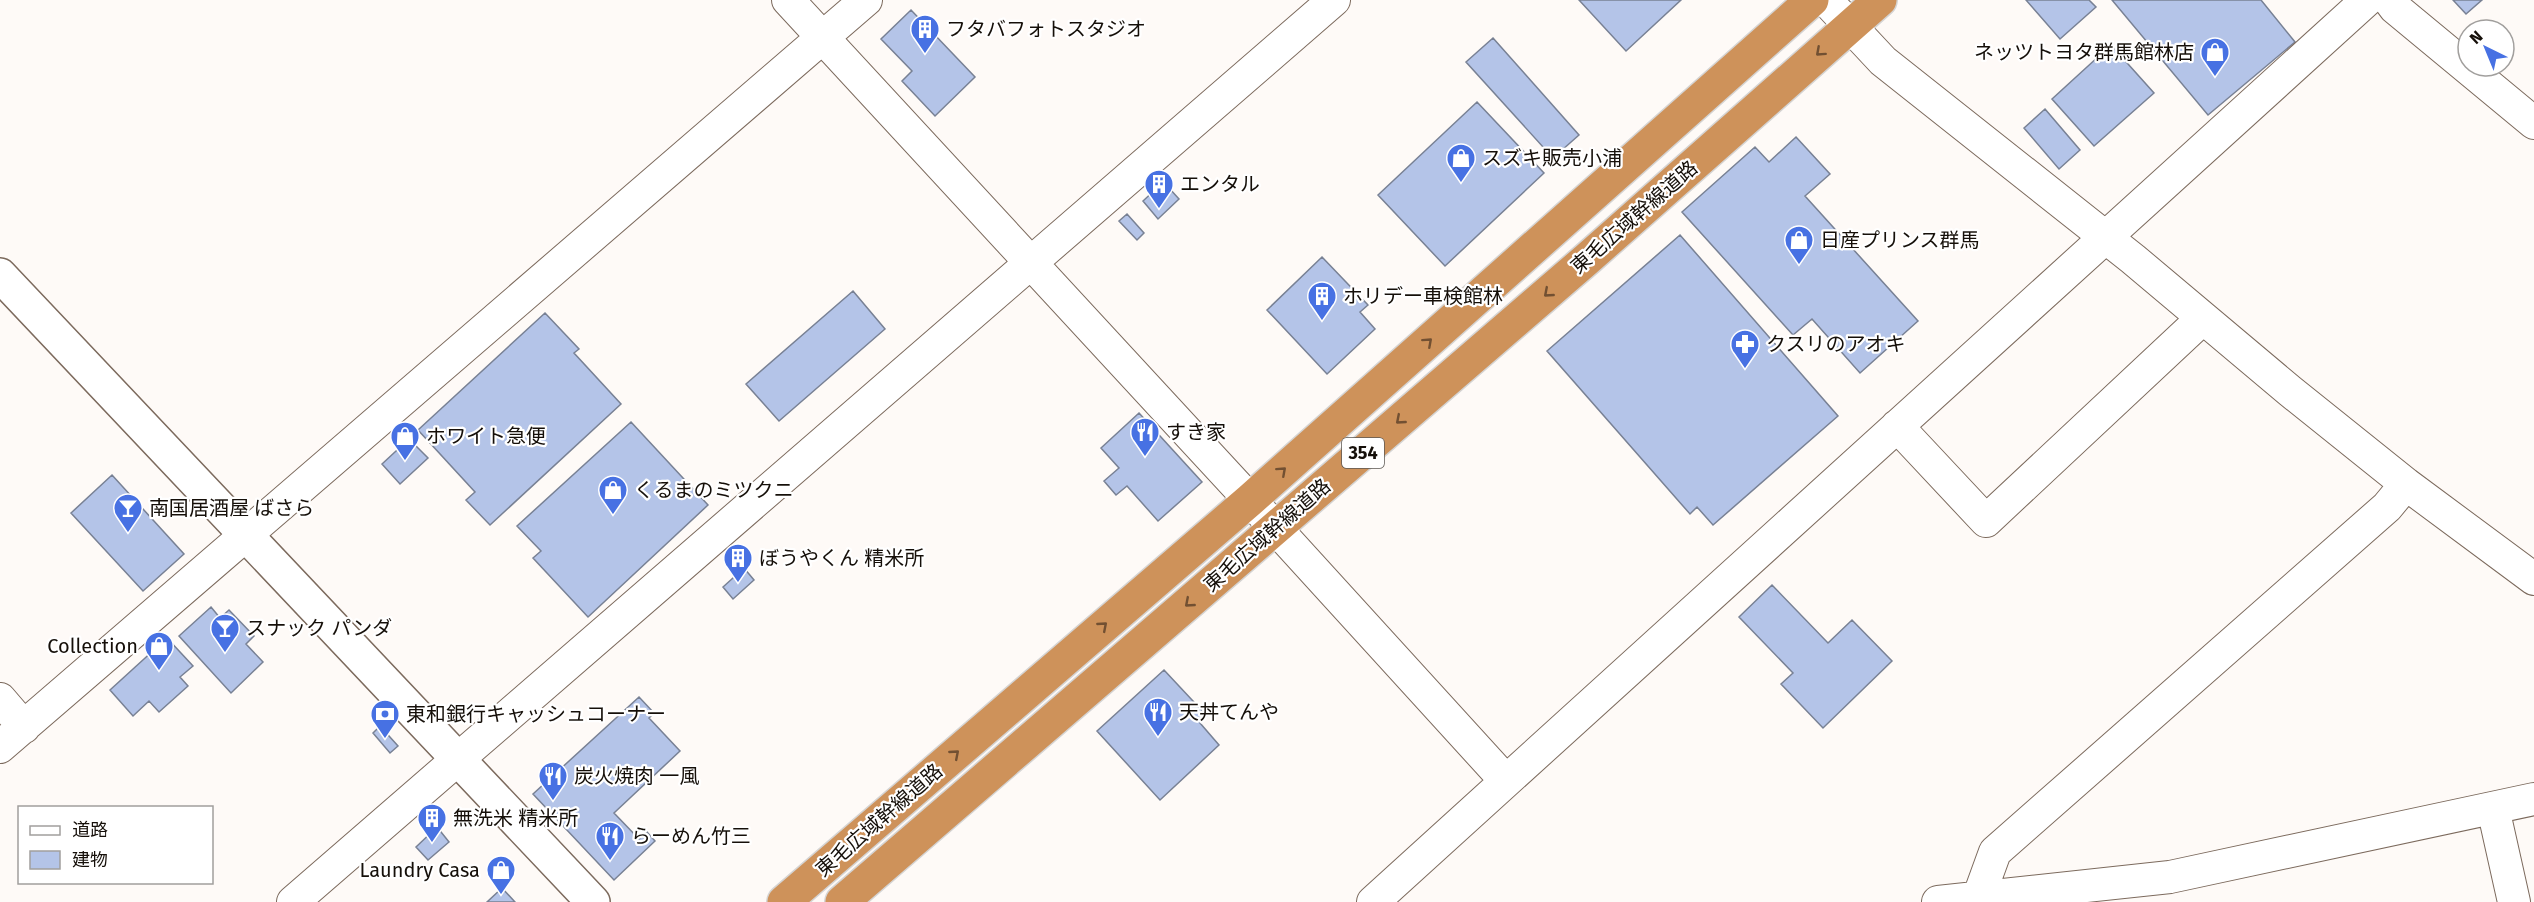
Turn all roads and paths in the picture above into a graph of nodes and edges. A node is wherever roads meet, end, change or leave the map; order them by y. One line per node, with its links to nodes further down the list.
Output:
1 (788, 0): 10 (street)
2 (866, 0): 10 (street)
3 (1334, 0): 13 (street)
4 (1812, 0): 18 (highway, 東毛広域幹線道路 / 354, one-way to 4)
5 (1826, 0): 9 (street)
6 (1880, 0): 9 (highway, 東毛広域幹線道路 / 354)
7 (2367, 0): 12 (street)
8 (2389, 0): 11 (street)
9 (1849, 26): 12 (street); 19 (highway, 東毛広域幹線道路 / 354, one-way to 19)
10 (822, 38): 13 (street); 20 (street)
11 (2534, 123)
12 (2105, 238): 15 (street); 16 (street)
13 (1030, 262): 18 (street); 25 (street)
14 (0, 275): 20 (street)
15 (2203, 318): 16 (street); 17 (street)
16 (1897, 426): 26 (street)
17 (2406, 484): 21 (street); 30 (street)
18 (1250, 500): 19 (street); 33 (highway, 東毛広域幹線道路 / 354, one-way to 18)
19 (1276, 528): 26 (street); 34 (highway, 東毛広域幹線道路 / 354, one-way to 34)
20 (246, 537): 23 (street); 25 (street)
21 (2534, 579)
22 (0, 699): 23 (street)
23 (24, 727): 24 (street)
24 (0, 747)
25 (458, 759): 31 (street); 32 (street)
26 (1506, 781): 35 (street)
27 (2534, 798): 28 (street)
28 (2493, 808): 29 (street); 37 (street)
29 (2173, 889): 30 (street)
30 (1979, 896): 36 (street)
31 (293, 902)
32 (592, 902)
33 (784, 902)
34 (842, 902)
35 (1373, 902)
36 (1938, 902)
37 (2514, 902)

